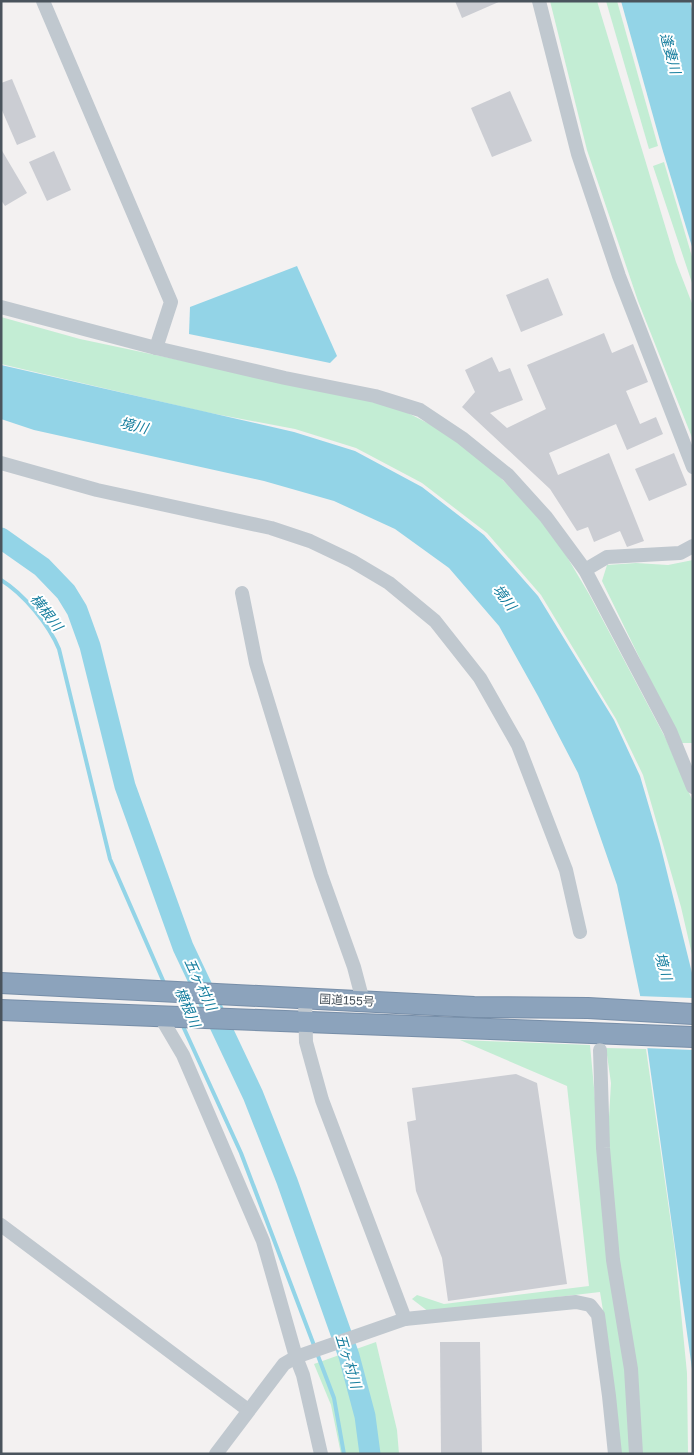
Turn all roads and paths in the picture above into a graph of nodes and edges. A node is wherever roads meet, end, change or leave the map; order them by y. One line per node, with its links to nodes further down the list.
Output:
1 (42, 1): 4 (street)
2 (539, 1): 6 (street)
3 (1, 308): 4 (street)
4 (156, 348): 8 (street)
5 (1, 463): 11 (street)
6 (693, 467)
7 (693, 546): 8 (street)
8 (585, 570): 10 (street)
9 (242, 592): 14 (street)
10 (693, 787)
11 (580, 932)
12 (1, 983): 13 (highway, 国道155号)
13 (306, 998): 14 (highway, 国道155号); 18 (street)
14 (363, 1001): 16 (highway, 国道155号)
15 (1, 1010): 17 (highway, 国道155号)
16 (693, 1014)
17 (163, 1016): 18 (highway, 国道155号); 23 (street)
18 (306, 1022): 20 (highway, 国道155号); 22 (street)
19 (693, 1037): 20 (highway, 国道155号)
20 (605, 1042): 28 (street)
21 (1, 1226): 24 (street)
22 (405, 1319): 23 (street); 27 (street)
23 (299, 1356): 24 (street); 26 (street)
24 (248, 1410): 25 (street)
25 (216, 1454)
26 (321, 1454)
27 (615, 1454)
28 (636, 1454)

